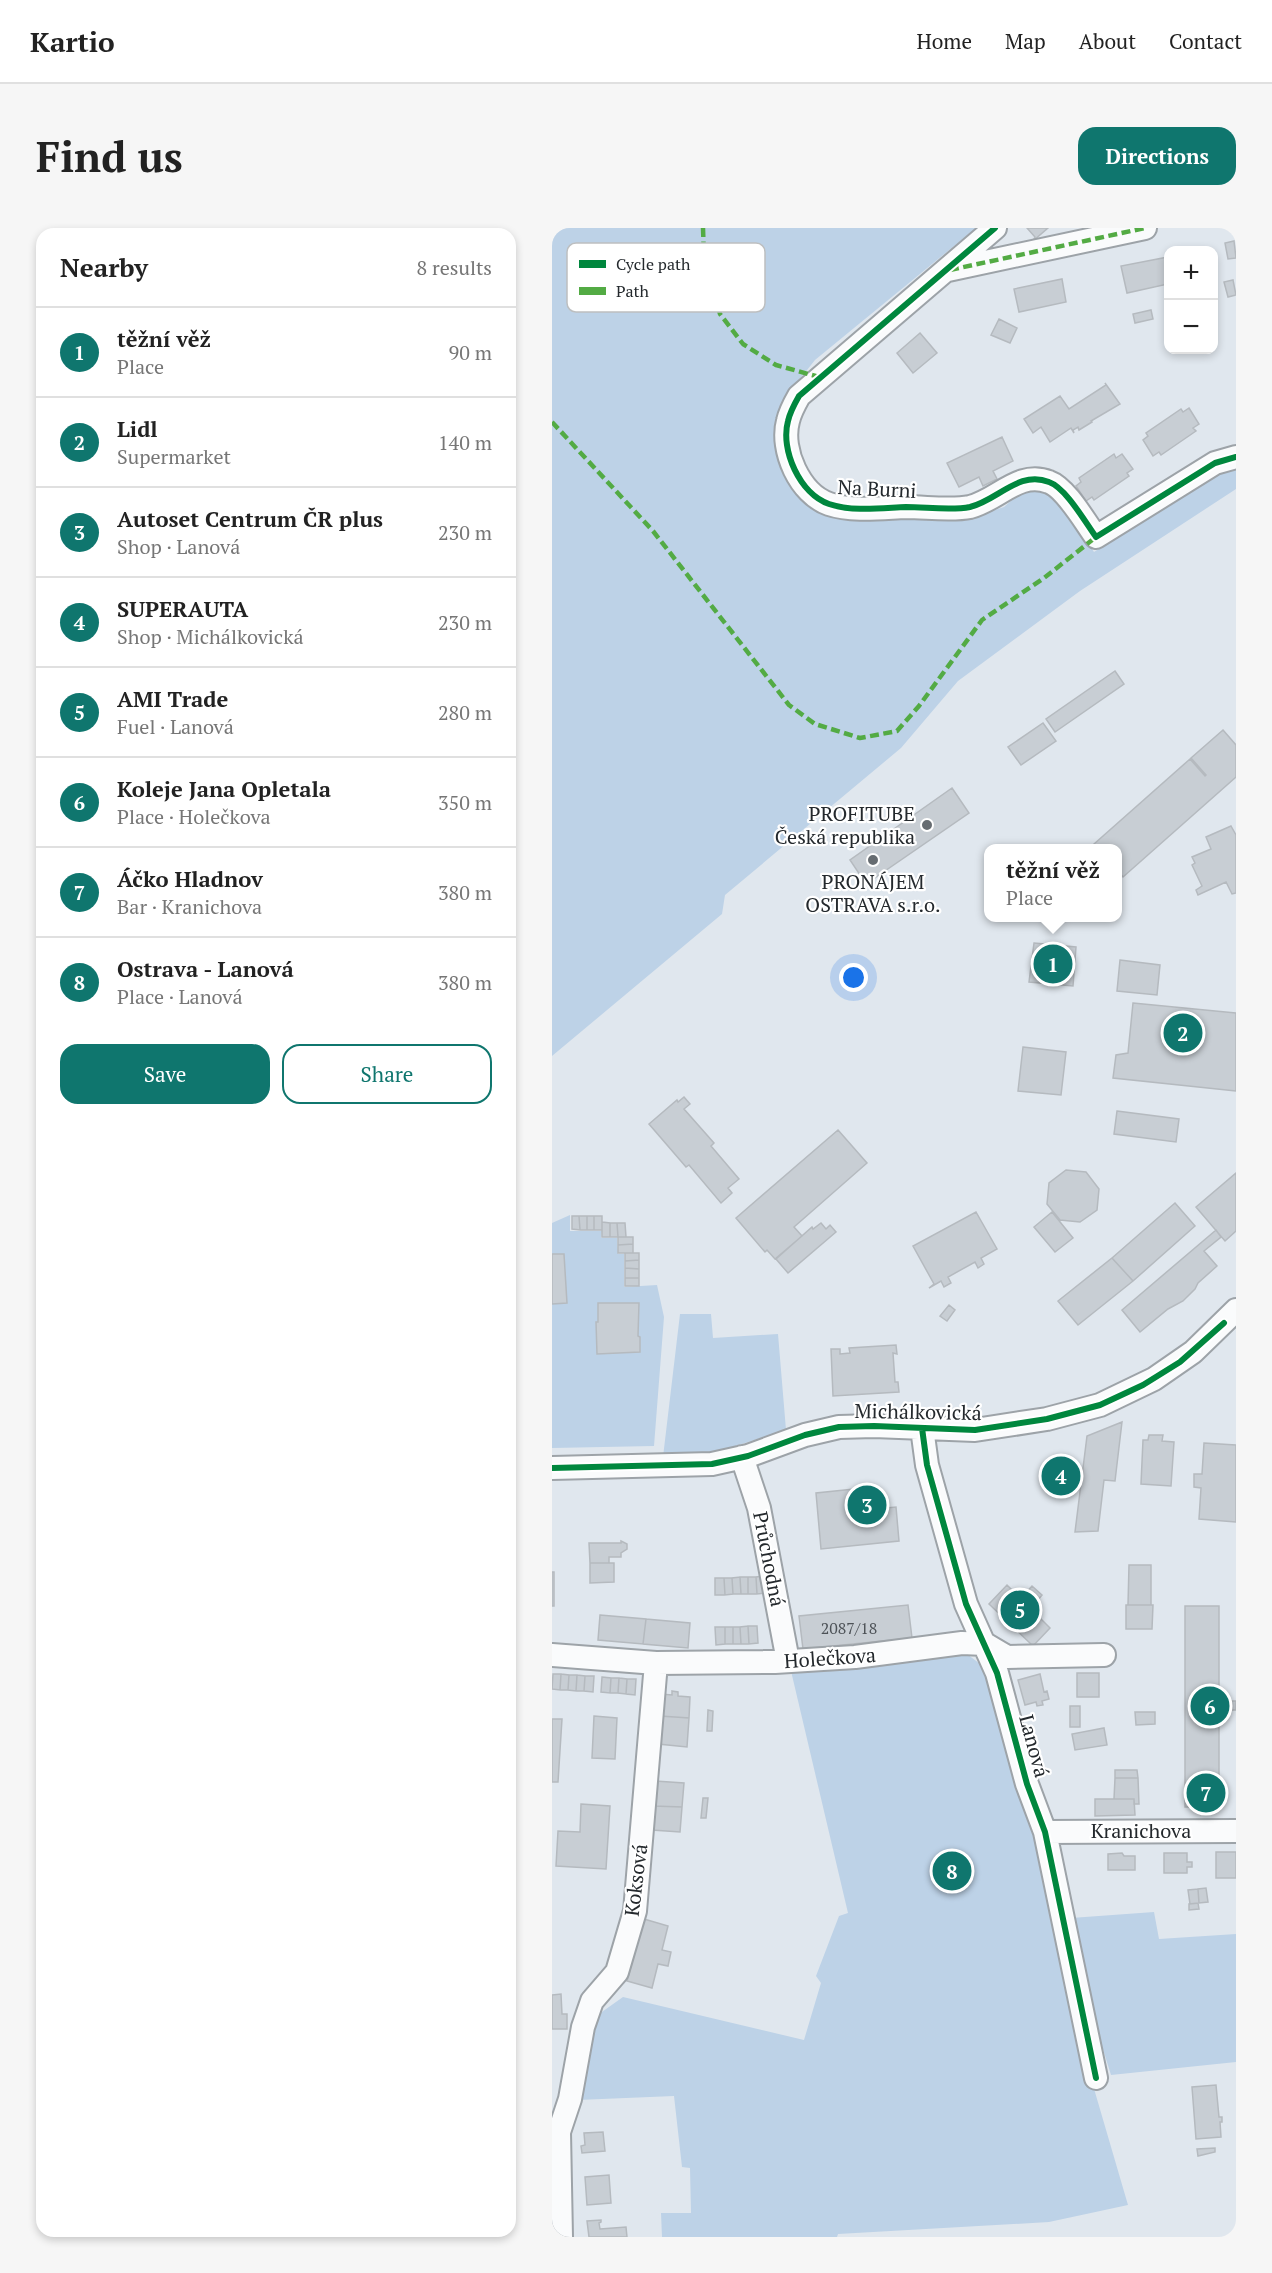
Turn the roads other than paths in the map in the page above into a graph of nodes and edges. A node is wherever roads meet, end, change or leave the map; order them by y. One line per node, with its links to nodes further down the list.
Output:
1 (995, 228): 3 (street, Na Burni)
2 (1145, 228): 3 (street)
3 (944, 271): 4 (street, Na Burni)
4 (1236, 457)
5 (1236, 1310): 6 (street, Michálkovická)
6 (922, 1428): 7 (street, Michálkovická); 9 (street, Lanová)
7 (742, 1457): 8 (street, Michálkovická); 12 (street, Průchodná)
8 (552, 1468)
9 (985, 1644): 11 (street, Holečkova); 12 (street, Holečkova); 15 (street, Lanová)
10 (552, 1655): 13 (street, Holečkova)
11 (1104, 1655)
12 (788, 1661): 13 (street, Holečkova)
13 (656, 1663): 17 (street, Koksová)
14 (1236, 1831): 15 (street, Kranichova)
15 (1046, 1832): 16 (street, Lanová)
16 (1096, 2079)
17 (558, 2118): 18 (street, Koksová)
18 (561, 2237)

